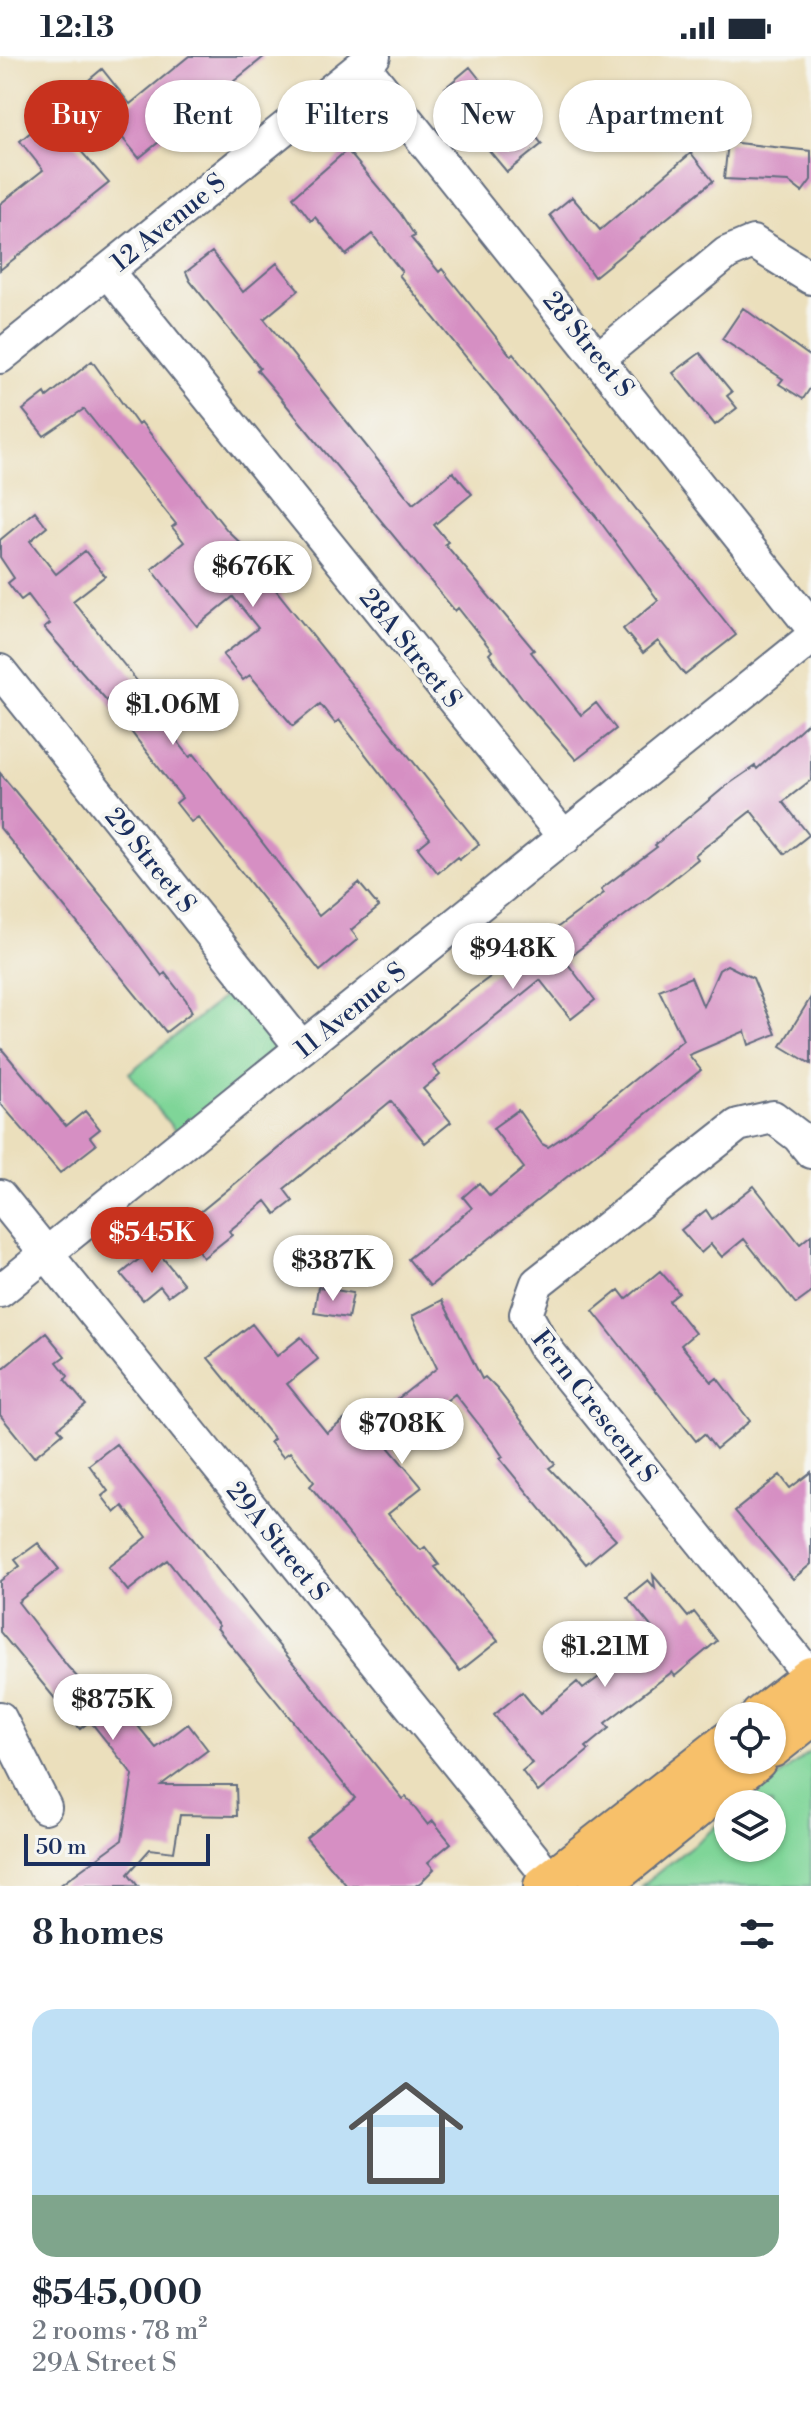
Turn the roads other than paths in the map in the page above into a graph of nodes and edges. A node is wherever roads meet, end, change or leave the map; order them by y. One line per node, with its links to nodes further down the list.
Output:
1 (368, 60): 2 (street, 12 Avenue S); 5 (street, 28 Street S)
2 (107, 271): 4 (street, 12 Avenue S); 9 (street, 28A Street S)
3 (811, 278): 5 (street)
4 (0, 357)
5 (600, 357): 6 (street, 28 Street S)
6 (811, 626)
7 (811, 638): 9 (street, 11 Avenue S)
8 (0, 671): 10 (street, 29 Street S)
9 (565, 838): 10 (street, 11 Avenue S)
10 (302, 1048): 13 (street, 11 Avenue S)
11 (811, 1152): 15 (street, Fern Crescent S)
12 (0, 1196): 13 (street, 29A Street S)
13 (46, 1253): 14 (street, 11 Avenue S); 23 (street, 29A Street S)
14 (0, 1291)
15 (811, 1677): 16 (main road)
16 (779, 1702)
17 (811, 1716): 19 (main road)
18 (1, 1722): 22 (street)
19 (786, 1736)
20 (714, 1753): 23 (main road)
21 (739, 1774): 24 (main road)
22 (45, 1807)
23 (551, 1884)
24 (599, 1886)

